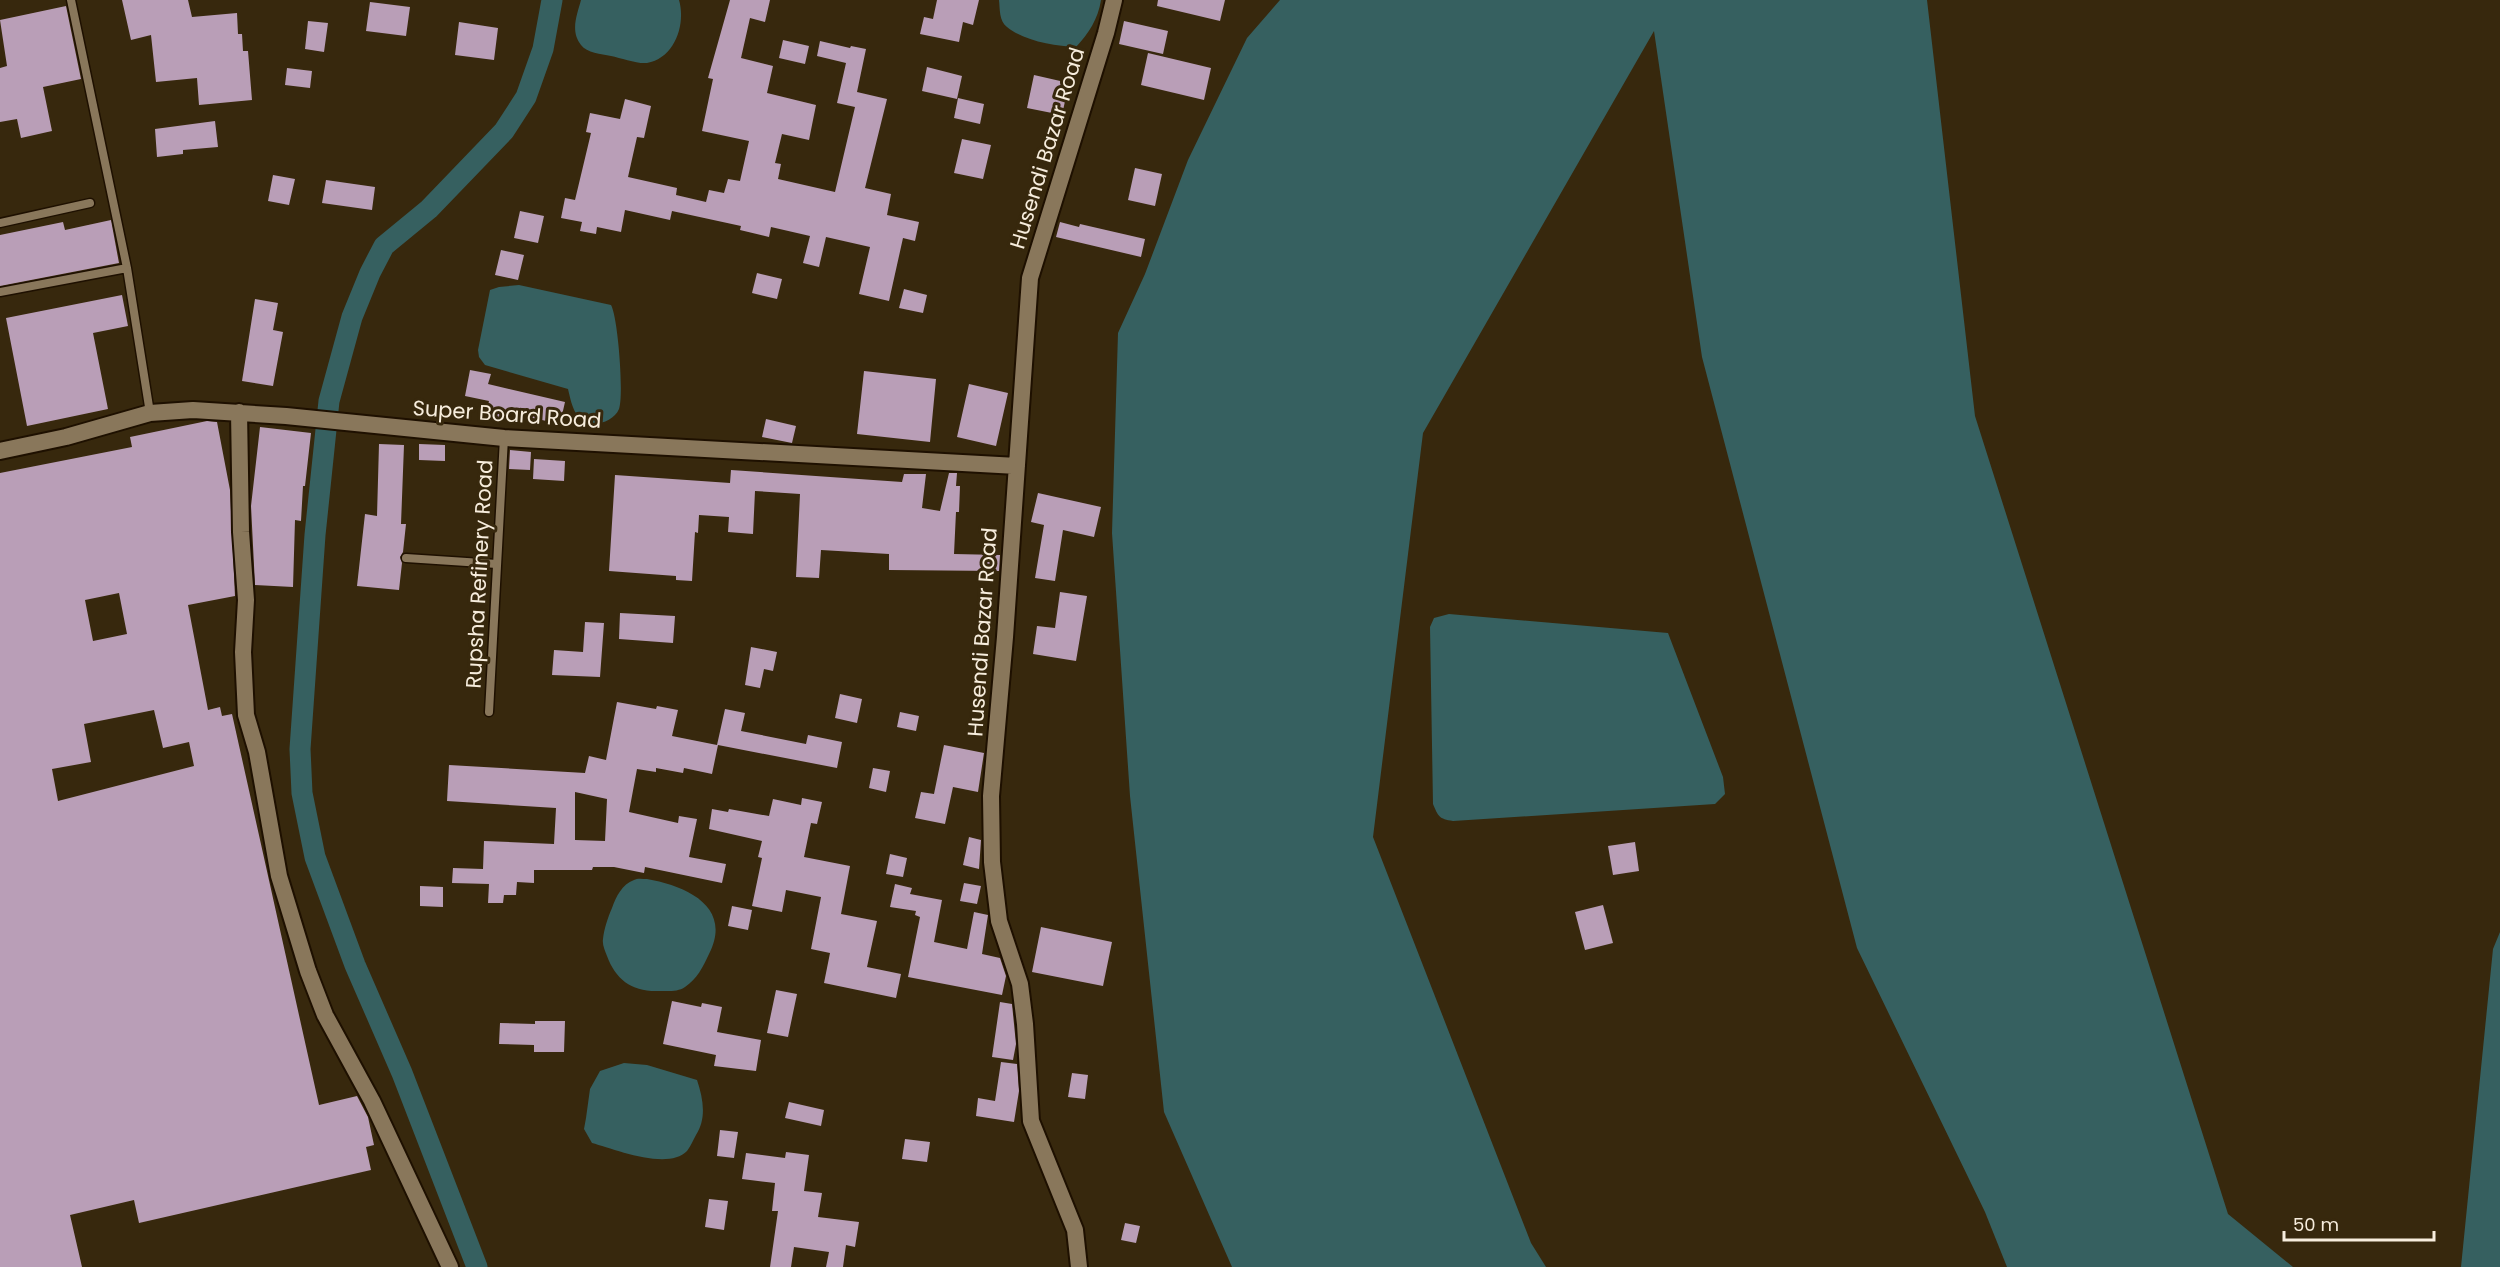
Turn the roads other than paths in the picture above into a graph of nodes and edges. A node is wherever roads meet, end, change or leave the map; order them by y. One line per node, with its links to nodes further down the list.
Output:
1 (71, 0): 5 (lane)
2 (1114, 0): 11 (street, Husendi Bazar Road)
3 (90, 203): 4 (lane)
4 (0, 223)
5 (127, 268): 6 (lane); 8 (lane)
6 (0, 292)
7 (239, 412): 8 (street, Super Board Road); 9 (street, Super Board Road); 15 (street)
8 (150, 413): 10 (street, Super Board Road)
9 (504, 438): 11 (street, Super Board Road); 13 (lane, Rupsha Refinery Road)
10 (0, 451)
11 (1017, 466): 16 (street, Husendi Bazar Road)
12 (406, 558): 13 (lane)
13 (497, 564): 14 (lane, Rupsha Refinery Road)
14 (489, 712)
15 (450, 1267)
16 (1079, 1267)

